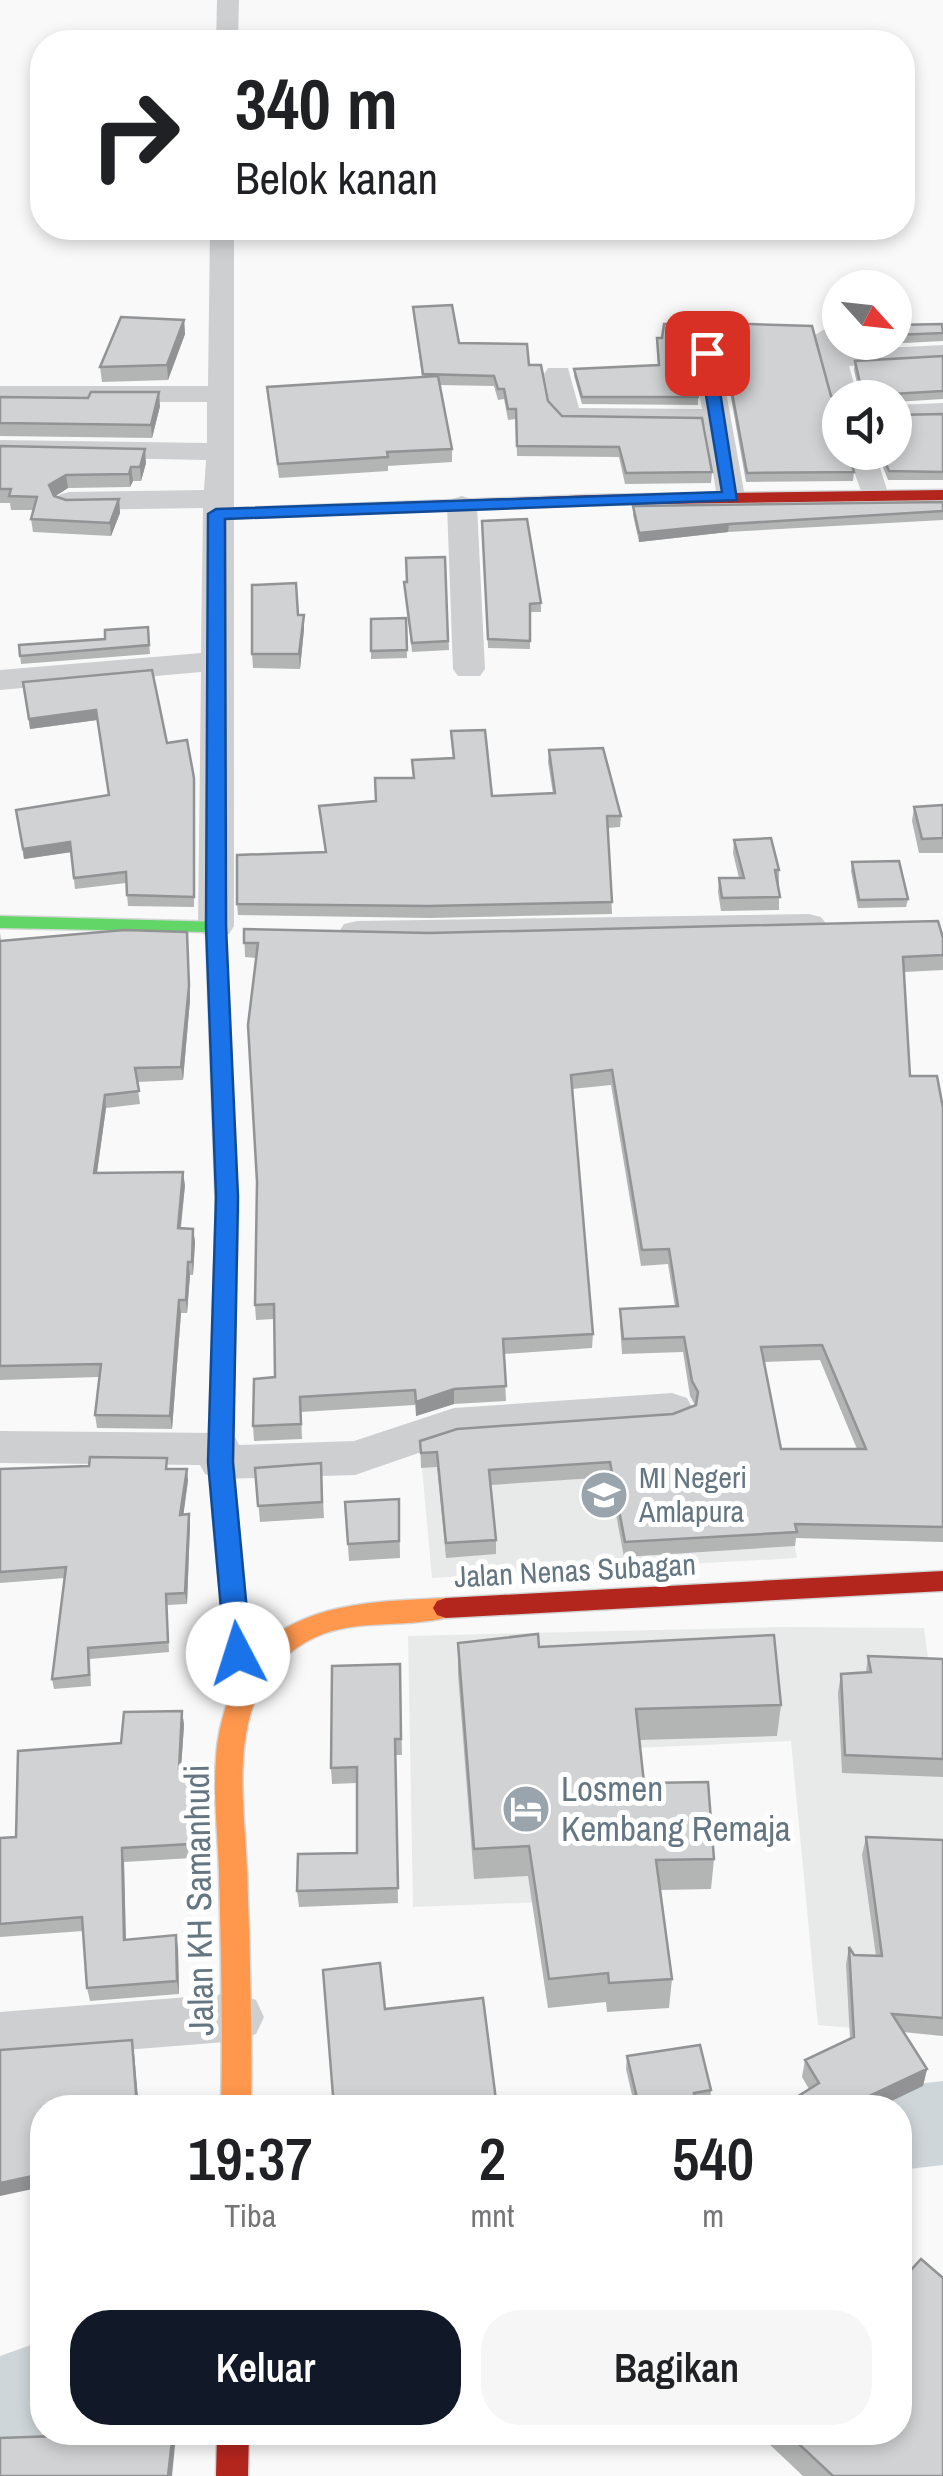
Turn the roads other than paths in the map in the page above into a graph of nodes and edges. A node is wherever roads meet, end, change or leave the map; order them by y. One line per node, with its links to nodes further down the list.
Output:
1 (228, 0): 2 (street)
2 (227, 30)
3 (222, 240): 9 (street)
4 (702, 332): 12 (street)
5 (943, 353): 7 (street)
6 (558, 374): 12 (street)
7 (839, 380)
8 (0, 394): 9 (street)
9 (221, 394): 14 (street)
10 (943, 410): 11 (street)
11 (912, 412)
12 (720, 417): 18 (street)
13 (0, 448): 14 (street)
14 (221, 452): 21 (street)
15 (866, 470): 17 (street)
16 (943, 495): 17 (street)
17 (874, 496): 18 (street)
18 (731, 497): 20 (street)
19 (69, 501): 21 (street)
20 (462, 505): 21 (street); 23 (street)
21 (217, 507): 22 (street)
22 (216, 661): 24 (street); 27 (street)
23 (469, 669)
24 (0, 680)
25 (0, 922): 27 (street)
26 (846, 924): 29 (street)
27 (217, 928): 28 (street); 32 (street)
28 (256, 931)
29 (332, 931)
30 (672, 1409): 32 (street)
31 (0, 1447): 32 (street)
32 (220, 1456): 34 (street)
33 (943, 1581): 34 (street, Jalan Nenas Subagan)
34 (242, 1693): 35 (street, Jalan KH Samanhudi)
35 (238, 2017): 36 (street); 37 (street, Jalan KH Samanhudi)
36 (0, 2036)
37 (236, 2095)

